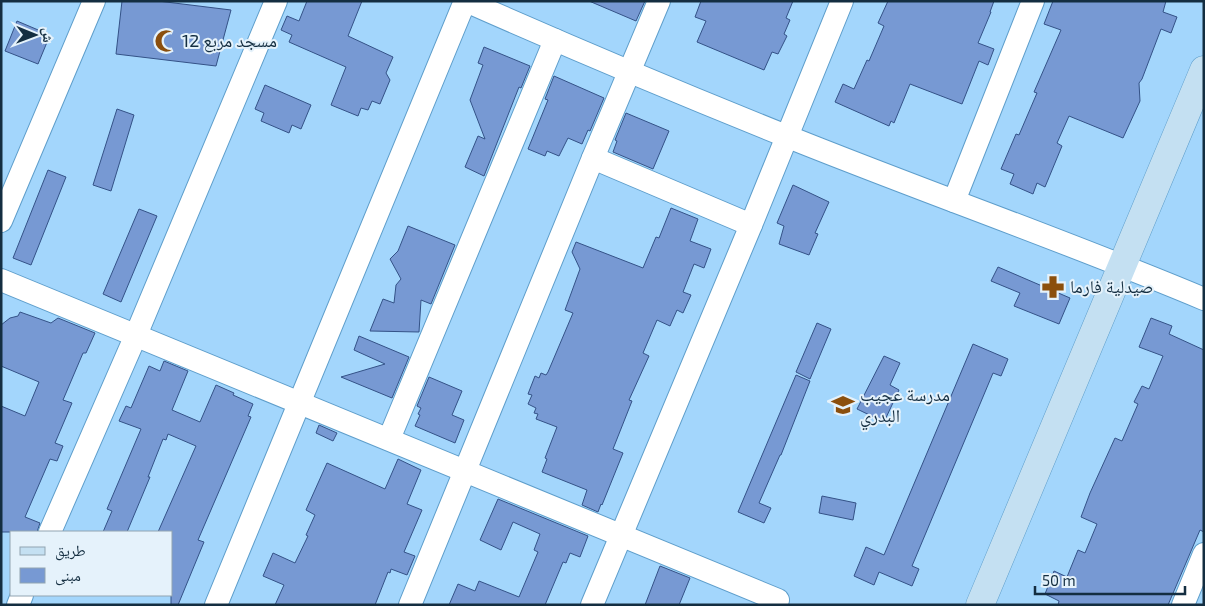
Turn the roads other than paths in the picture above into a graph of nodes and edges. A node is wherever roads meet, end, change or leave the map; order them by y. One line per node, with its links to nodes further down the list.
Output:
1 (94, 1): 13 (street)
2 (276, 1): 18 (street)
3 (466, 1): 7 (street); 19 (street)
4 (659, 1): 9 (street)
5 (842, 1): 10 (street)
6 (1033, 1): 12 (street)
7 (555, 40): 9 (street); 20 (street)
8 (1204, 70): 15 (street)
9 (631, 72): 10 (street); 11 (street)
10 (787, 137): 12 (street); 14 (street)
11 (593, 158): 14 (street); 21 (street)
12 (954, 201): 15 (street)
13 (1, 221)
14 (751, 225): 23 (street)
15 (1123, 264): 17 (street); 29 (street)
16 (1, 280): 18 (street)
17 (1204, 299)
18 (136, 335): 19 (street); 22 (street)
19 (299, 403): 20 (street); 26 (street)
20 (389, 439): 21 (street)
21 (465, 471): 23 (street); 27 (street)
22 (50, 531)
23 (620, 535): 25 (street); 28 (street)
24 (1204, 554): 30 (street)
25 (782, 603)
26 (216, 605)
27 (410, 605)
28 (592, 605)
29 (980, 605)
30 (1183, 605)

